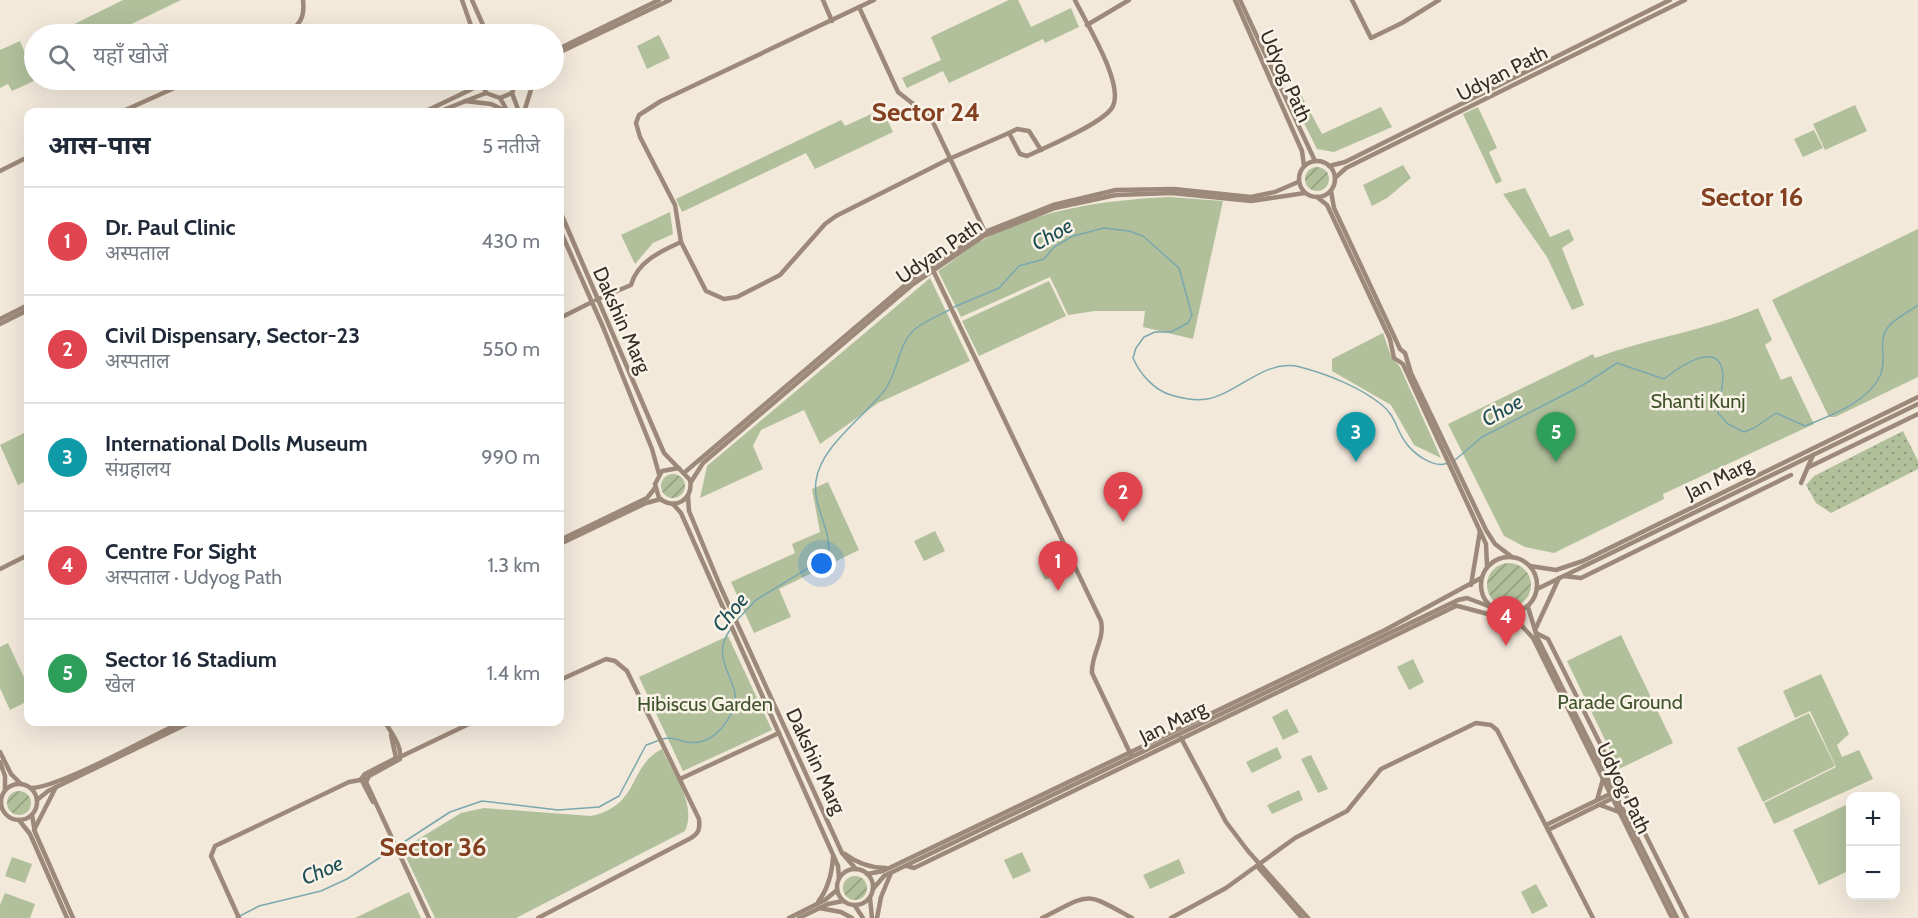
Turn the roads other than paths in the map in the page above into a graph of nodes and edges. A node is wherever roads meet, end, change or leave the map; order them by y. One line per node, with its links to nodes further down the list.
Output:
1 (303, 0): 19 (main road)
2 (462, 0): 20 (main road)
3 (472, 0): 21 (main road)
4 (659, 0): 23 (main road)
5 (670, 0): 24 (main road)
6 (823, 0): 18 (main road)
7 (874, 0): 16 (main road)
8 (1076, 0): 22 (main road)
9 (1129, 0): 22 (main road)
10 (1235, 0): 47 (main road, Udyog Path)
11 (1240, 0): 46 (main road, Udyog Path)
12 (1352, 0): 13 (main road)
13 (1439, 0)
14 (1666, 0): 17 (main road); 48 (main road, Udyan Path)
15 (1685, 0): 17 (main road, Udyan Path)
16 (859, 7): 18 (main road); 45 (main road)
17 (1670, 8): 50 (main road, Udyan Path)
18 (832, 21): 58 (main road)
19 (297, 24)
20 (470, 24)
21 (483, 24)
22 (1087, 25): 43 (main road)
23 (564, 48)
24 (564, 48)
25 (170, 90): 35 (main road)
26 (468, 90): 30 (main road)
27 (485, 90): 31 (main road)
28 (513, 90): 32 (main road)
29 (531, 90): 41 (main road)
30 (466, 92): 36 (main road)
31 (486, 93): 33 (main road); 34 (main road)
32 (512, 93): 33 (main road); 40 (main road)
33 (500, 98): 39 (main road)
34 (463, 101): 37 (main road); 38 (main road)
35 (130, 108)
36 (432, 108)
37 (447, 108)
38 (500, 108)
39 (506, 108)
40 (518, 108)
41 (525, 108)
42 (1009, 133): 43 (main road); 43 (main road); 45 (main road)
43 (1041, 150)
44 (24, 159): 49 (main road)
45 (949, 159): 56 (main road); 58 (main road)
46 (1315, 161): 47 (main road); 48 (main road)
47 (1304, 166): 51 (main road)
48 (1329, 166): 50 (main road)
49 (0, 171)
50 (1335, 177): 52 (main road)
51 (1299, 182): 53 (main road); 56 (main road, Udyan Path)
52 (1331, 191): 54 (main road); 66 (main road)
53 (1305, 193): 54 (main road); 56 (main road, Udyan Path)
54 (1317, 197): 66 (main road)
55 (564, 222): 60 (main road, Dakshin Marg)
56 (986, 233): 59 (main road, Udyan Path)
57 (564, 238): 60 (main road, Dakshin Marg)
58 (681, 242): 60 (main road)
59 (932, 267): 78 (main road, Udyan Path); 82 (main road, Udyan Path); 115 (main road)
60 (594, 301): 63 (main road); 77 (main road, Dakshin Marg); 80 (main road, Dakshin Marg)
61 (24, 307): 64 (main road)
62 (24, 312): 65 (main road)
63 (564, 316)
64 (0, 319)
65 (0, 324)
66 (1397, 351): 67 (main road); 68 (main road)
67 (1406, 357): 68 (main road); 74 (main road)
68 (1398, 362): 74 (main road)
69 (1918, 397): 94 (main road, Jan Marg)
70 (1918, 404): 72 (main road, Jan Marg)
71 (1918, 414): 73 (main road)
72 (1854, 435): 73 (main road); 75 (main road, Jan Marg)
73 (1869, 438): 76 (main road)
74 (1446, 453): 79 (main road)
75 (1813, 455): 76 (main road); 96 (main road, Jan Marg)
76 (1809, 467): 83 (main road)
77 (678, 468): 78 (main road); 80 (main road)
78 (685, 472): 82 (main road)
79 (1455, 472): 88 (main road); 92 (main road)
80 (659, 474): 84 (main road)
81 (1791, 475): 96 (main road)
82 (691, 482): 85 (main road)
83 (1801, 483)
84 (655, 488): 86 (main road); 89 (main road)
85 (688, 496): 87 (main road); 136 (main road, Dakshin Marg)
86 (661, 500): 87 (main road); 90 (main road)
87 (673, 504): 112 (main road, Dakshin Marg)
88 (1480, 531): 93 (main road); 98 (main road)
89 (564, 540)
90 (564, 540)
91 (24, 557): 95 (main road)
92 (1512, 557): 93 (main road); 94 (main road)
93 (1487, 566): 97 (main road)
94 (1530, 566): 99 (main road)
95 (0, 568)
96 (1562, 577): 99 (main road, Jan Marg); 106 (main road)
97 (1481, 579): 98 (main road, Jan Marg); 102 (main road)
98 (1471, 585): 113 (main road, Jan Marg)
99 (1537, 589): 103 (main road)
100 (1450, 604): 101 (main road); 102 (main road, Jan Marg); 113 (main road, Jan Marg)
101 (1456, 606): 105 (main road); 113 (main road)
102 (1491, 607): 104 (main road)
103 (1528, 607): 104 (main road); 106 (main road, Udyog Path)
104 (1510, 613): 105 (main road, Udyog Path)
105 (1521, 623): 120 (main road, Udyog Path)
106 (1535, 632): 168 (main road, Udyog Path); 169 (main road)
107 (564, 678): 119 (main road)
108 (174, 726): 123 (main road)
109 (183, 726): 122 (main road)
110 (387, 726): 116 (main road)
111 (465, 726): 116 (main road)
112 (779, 733): 119 (main road); 137 (main road, Dakshin Marg)
113 (1180, 735): 115 (main road, Jan Marg); 138 (main road); 139 (main road)
114 (0, 752): 121 (main road)
115 (1131, 755): 138 (main road, Jan Marg); 141 (main road, Jan Marg)
116 (399, 757): 118 (main road)
117 (0, 762): 124 (main road)
118 (364, 779): 152 (main road); 153 (main road)
119 (680, 779): 154 (main road)
120 (1603, 779): 125 (main road, Udyog Path); 127 (main road)
121 (21, 784): 123 (main road); 124 (main road)
122 (56, 787): 126 (main road); 135 (main road)
123 (31, 788): 126 (main road)
124 (5, 790): 128 (main road)
125 (1611, 796): 127 (main road); 129 (main road, Udyog Path)
126 (37, 800): 130 (main road)
127 (1599, 802): 129 (main road); 134 (main road)
128 (0, 803): 132 (main road)
129 (1619, 812): 167 (main road, Udyog Path)
130 (32, 815): 133 (main road); 135 (main road)
131 (0, 816): 132 (main road)
132 (9, 817): 133 (main road)
133 (19, 820): 150 (main road)
134 (1547, 828): 139 (main road); 166 (main road)
135 (34, 830): 151 (main road)
136 (841, 851): 140 (main road, Dakshin Marg); 141 (main road)
137 (833, 854): 143 (main road, Dakshin Marg); 148 (main road)
138 (906, 866): 141 (main road, Jan Marg)
139 (1259, 866): 163 (main road); 164 (main road); 165 (main road)
140 (856, 869): 142 (main road); 143 (main road)
141 (890, 871): 142 (main road, Jan Marg); 144 (main road, Jan Marg); 160 (main road)
142 (867, 874): 144 (main road)
143 (839, 878): 145 (main road)
144 (873, 889): 146 (main road)
145 (837, 890): 147 (main road); 148 (main road)
146 (870, 897): 149 (main road); 159 (main road)
147 (843, 901): 148 (main road); 149 (main road)
148 (818, 906): 155 (main road); 156 (main road); 157 (main road)
149 (855, 906): 158 (main road)
150 (67, 918)
151 (73, 918)
152 (239, 918)
153 (429, 918)
154 (538, 918)
155 (789, 918)
156 (799, 918)
157 (851, 918)
158 (863, 918)
159 (872, 918)
160 (877, 918)
161 (1042, 918): 162 (main road)
162 (1132, 918)
163 (1171, 918)
164 (1302, 918)
165 (1308, 918)
166 (1593, 918)
167 (1672, 918)
168 (1677, 918)
169 (1688, 918)

